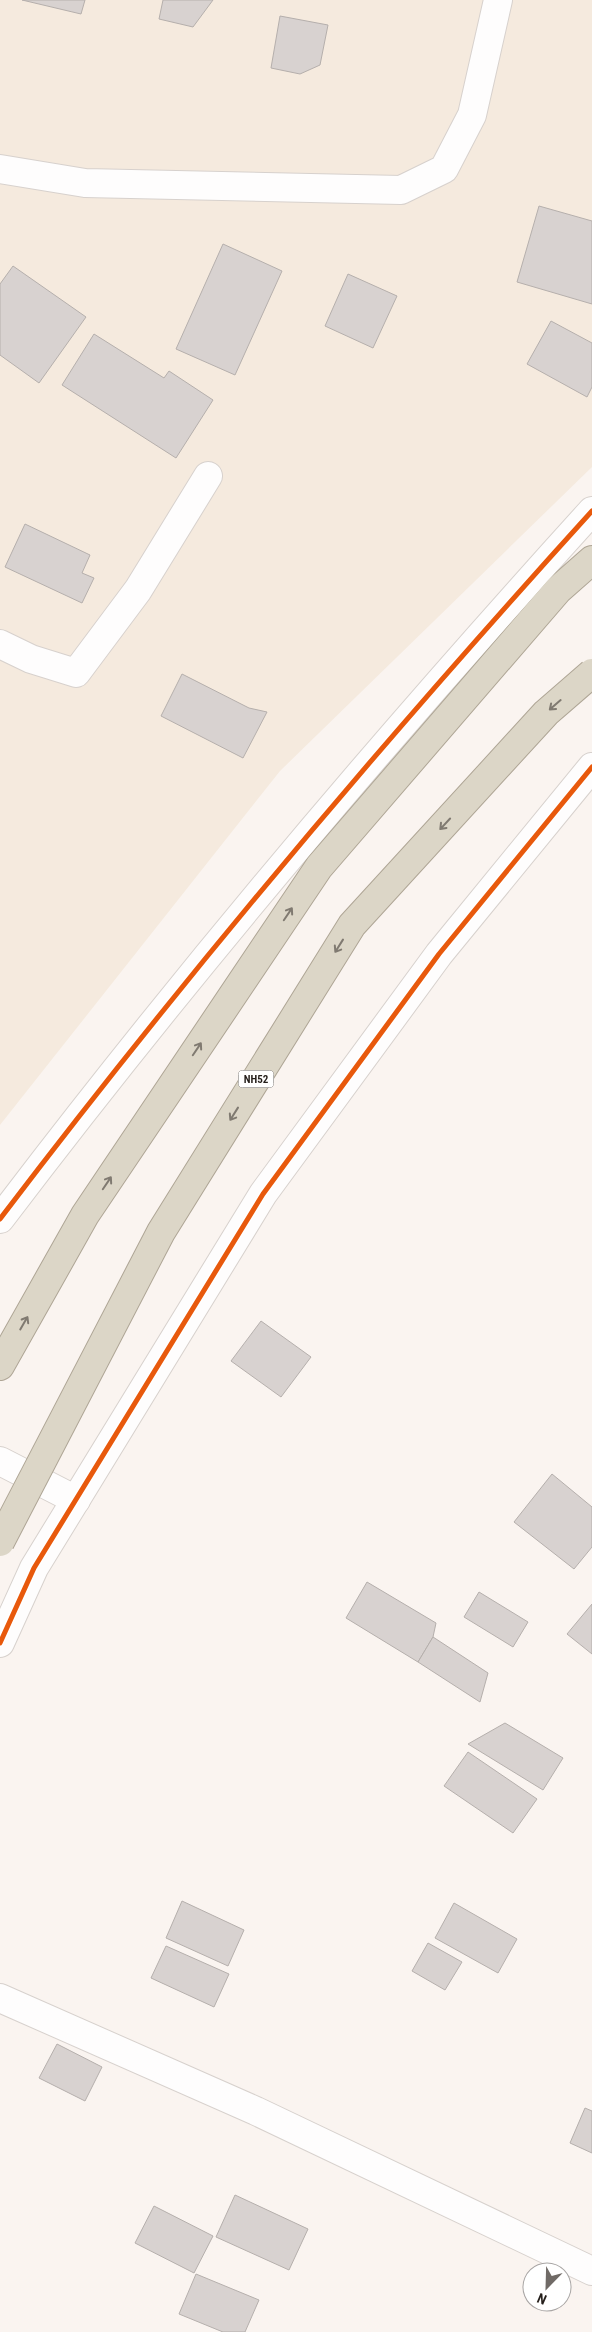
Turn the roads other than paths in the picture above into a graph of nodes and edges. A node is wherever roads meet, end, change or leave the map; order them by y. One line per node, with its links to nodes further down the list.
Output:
1 (498, 0): 2 (street)
2 (0, 169)
3 (208, 476): 6 (street)
4 (592, 511): 9 (street)
5 (592, 560): 10 (highway, one-way to 5)
6 (0, 644)
7 (592, 673): 13 (highway, NH52, one-way to 13, bridge)
8 (592, 767): 12 (street)
9 (0, 1219)
10 (0, 1366)
11 (0, 1461): 12 (street)
12 (76, 1500): 14 (street)
13 (0, 1542)
14 (0, 1643)
15 (0, 1998): 16 (street)
16 (592, 2271)

